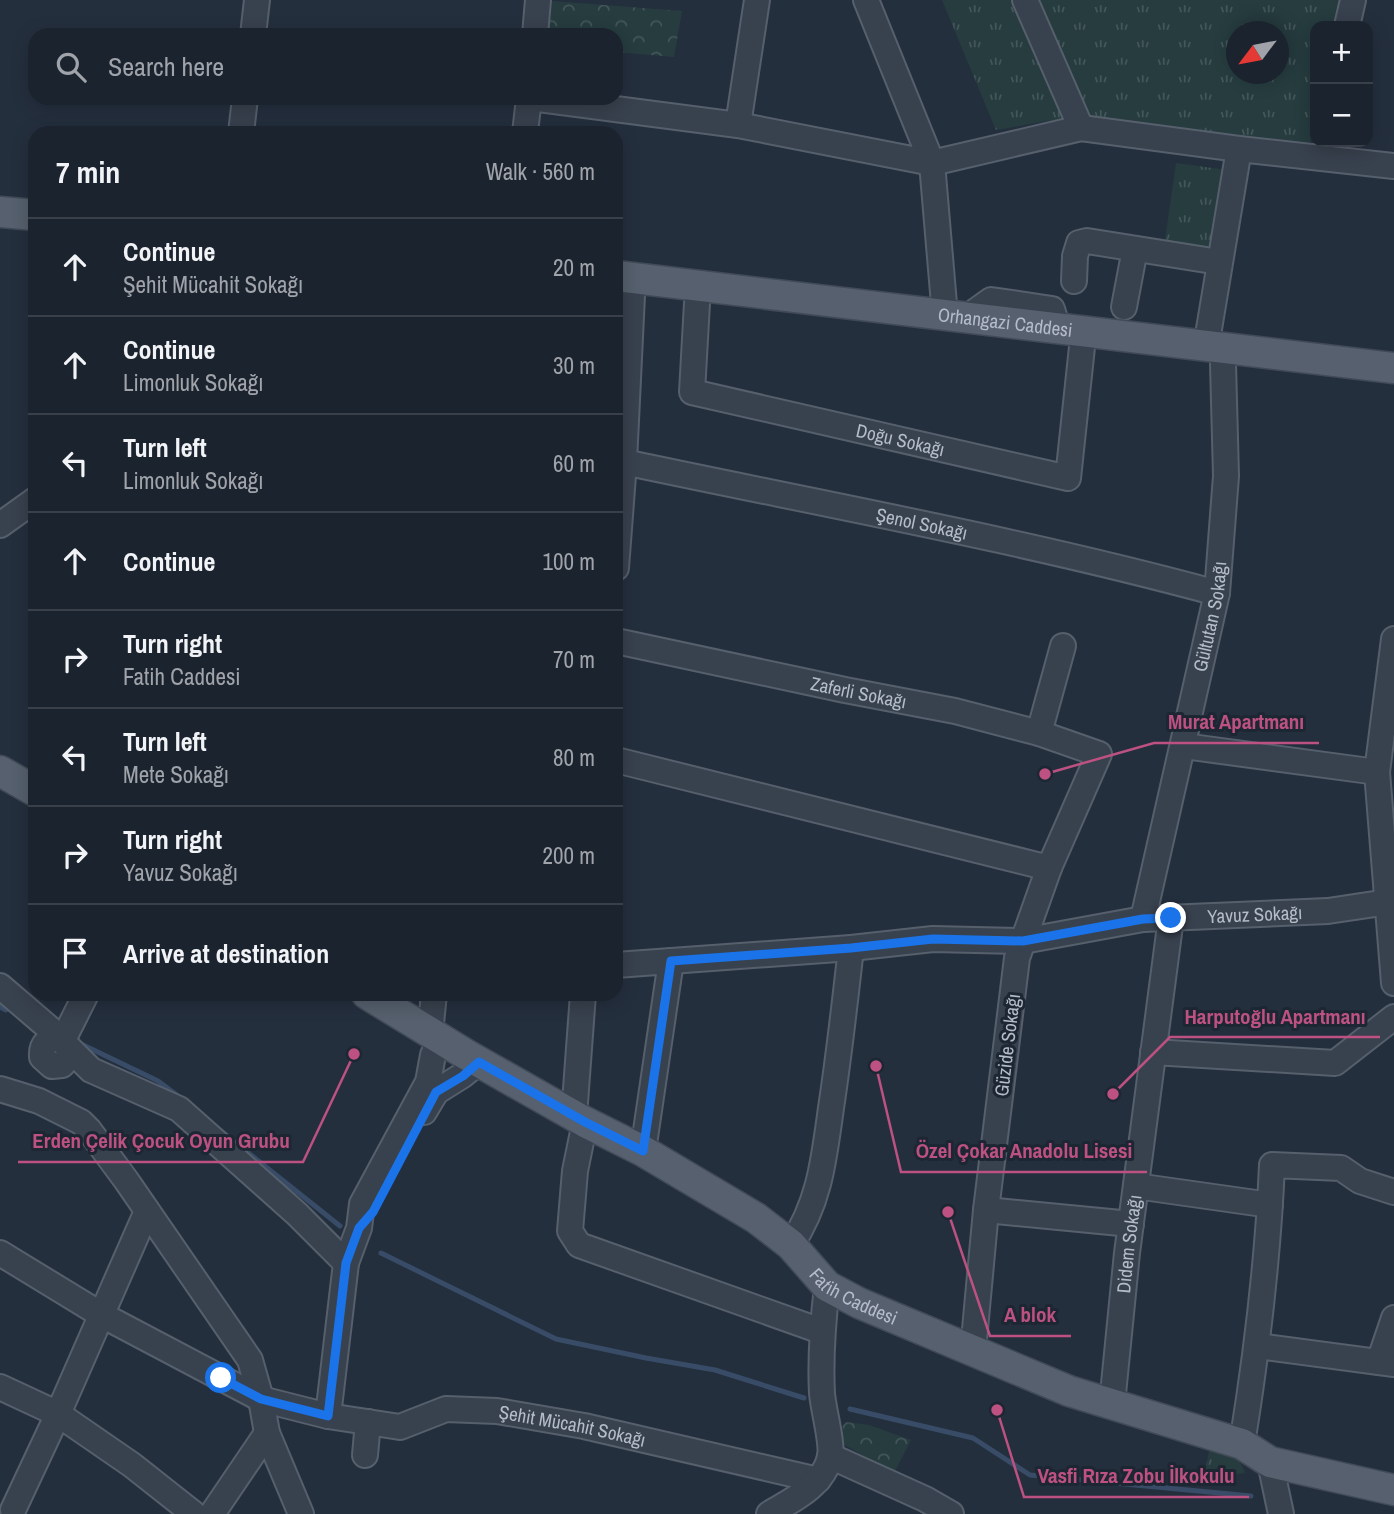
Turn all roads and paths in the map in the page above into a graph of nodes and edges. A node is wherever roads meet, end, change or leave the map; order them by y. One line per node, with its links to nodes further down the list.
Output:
1 (257, 0): 8 (street)
2 (757, 0): 13 (street)
3 (866, 0): 19 (street)
4 (1025, 0): 16 (street)
5 (1353, 0): 7 (street)
6 (533, 1): 9 (street)
7 (1348, 21)
8 (254, 28)
9 (535, 28)
10 (244, 105): 14 (street)
11 (529, 105): 15 (street)
12 (584, 105): 13 (street)
13 (738, 125): 19 (street)
14 (242, 126)
15 (526, 126)
16 (1081, 128): 17 (street); 19 (street)
17 (1239, 149): 18 (street); 26 (street, Gültutan Sokağı)
18 (1320, 149): 20 (street)
19 (932, 163): 32 (street)
20 (1394, 166)
21 (0, 212): 22 (main road)
22 (28, 214)
23 (0, 232): 24 (main road)
24 (28, 234)
25 (1135, 250): 26 (street); 27 (street); 31 (street)
26 (1219, 262): 34 (street, Gültutan Sokağı)
27 (1074, 281)
28 (623, 288): 32 (main road, Orhangazi Caddesi)
29 (623, 288): 30 (main road, Orhangazi Caddesi)
30 (697, 303): 33 (main road, Orhangazi Caddesi); 33 (street, Doğu Sokağı)
31 (1124, 307)
32 (956, 317): 34 (main road, Orhangazi Caddesi)
33 (1082, 347): 34 (main road, Orhangazi Caddesi)
34 (1218, 354): 35 (main road, Orhangazi Caddesi); 36 (main road, Orhangazi Caddesi); 42 (street, Gültutan Sokağı)
35 (1394, 368)
36 (1394, 383)
37 (623, 404): 38 (street)
38 (624, 462): 39 (street); 42 (street, Şenol Sokağı)
39 (623, 475)
40 (28, 505): 41 (street)
41 (0, 525)
42 (1217, 593): 47 (street, Gültutan Sokağı)
43 (1394, 639): 51 (street)
44 (623, 642): 46 (street, Zaferli Sokağı)
45 (1063, 646): 46 (street)
46 (1039, 733): 48 (street, Zaferli Sokağı)
47 (1184, 746): 51 (street); 56 (street, Gültutan Sokağı)
48 (1099, 754): 53 (street, Güzide Sokağı)
49 (623, 762): 53 (street)
50 (0, 771): 52 (main road)
51 (1377, 772): 54 (street)
52 (28, 788)
53 (1049, 868): 57 (street, Güzide Sokağı)
54 (1391, 901): 55 (street, Yavuz Sokağı); 61 (street)
55 (1171, 918): 56 (street, Yavuz Sokağı); 70 (street, Didem Sokağı)
56 (1143, 919): 57 (street, Yavuz Sokağı)
57 (1023, 941): 58 (street, Yavuz Sokağı); 79 (street, Güzide Sokağı)
58 (851, 948): 59 (street, Yavuz Sokağı); 83 (street)
59 (671, 961): 60 (street, Yavuz Sokağı); 75 (street)
60 (623, 964)
61 (1394, 983)
62 (0, 986): 69 (street)
63 (83, 1001): 69 (street)
64 (378, 1001): 68 (main road, Fatih Caddesi)
65 (434, 1001): 68 (street)
66 (583, 1001): 74 (street)
67 (1394, 1017): 70 (street)
68 (435, 1036): 71 (main road, Fatih Caddesi); 82 (street)
69 (66, 1044): 73 (street); 85 (street)
70 (1153, 1052): 76 (street, Didem Sokağı)
71 (479, 1062): 74 (main road, Fatih Caddesi); 82 (street)
72 (0, 1089): 73 (street)
73 (40, 1101): 80 (street)
74 (579, 1119): 75 (main road, Fatih Caddesi); 89 (street)
75 (643, 1151): 83 (main road, Fatih Caddesi)
76 (1136, 1186): 78 (street); 81 (street, Didem Sokağı)
77 (1394, 1192): 78 (street)
78 (1270, 1205): 90 (street)
79 (986, 1210): 81 (street); 91 (street, Güzide Sokağı)
80 (147, 1211): 87 (street); 94 (street)
81 (1131, 1224): 95 (street, Didem Sokağı)
82 (359, 1228): 85 (street)
83 (791, 1245): 86 (main road, Fatih Caddesi)
84 (0, 1253): 87 (street)
85 (346, 1263): 97 (street)
86 (827, 1286): 89 (street); 91 (main road, Fatih Caddesi)
87 (100, 1314): 94 (street); 96 (street)
88 (1394, 1318): 92 (street)
89 (821, 1331): 102 (street)
90 (1257, 1346): 92 (street); 100 (street)
91 (972, 1351): 95 (main road, Fatih Caddesi)
92 (1387, 1363)
93 (0, 1387): 96 (street)
94 (261, 1399): 97 (street, Şehit Mücahit Sokağı); 99 (street)
95 (1112, 1404): 100 (main road, Fatih Caddesi)
96 (58, 1413): 106 (street); 107 (street)
97 (328, 1416): 98 (street, Şehit Mücahit Sokağı)
98 (368, 1422): 101 (street); 104 (street, Şehit Mücahit Sokağı)
99 (267, 1433): 108 (street); 109 (street)
100 (1242, 1444): 103 (main road, Fatih Caddesi)
101 (365, 1455)
102 (830, 1456): 104 (street); 111 (street)
103 (1270, 1462): 105 (main road, Fatih Caddesi); 112 (street)
104 (818, 1479): 110 (street)
105 (1394, 1490)
106 (12, 1510)
107 (194, 1514)
108 (212, 1514)
109 (301, 1514)
110 (769, 1514)
111 (951, 1514)
112 (1281, 1514)

